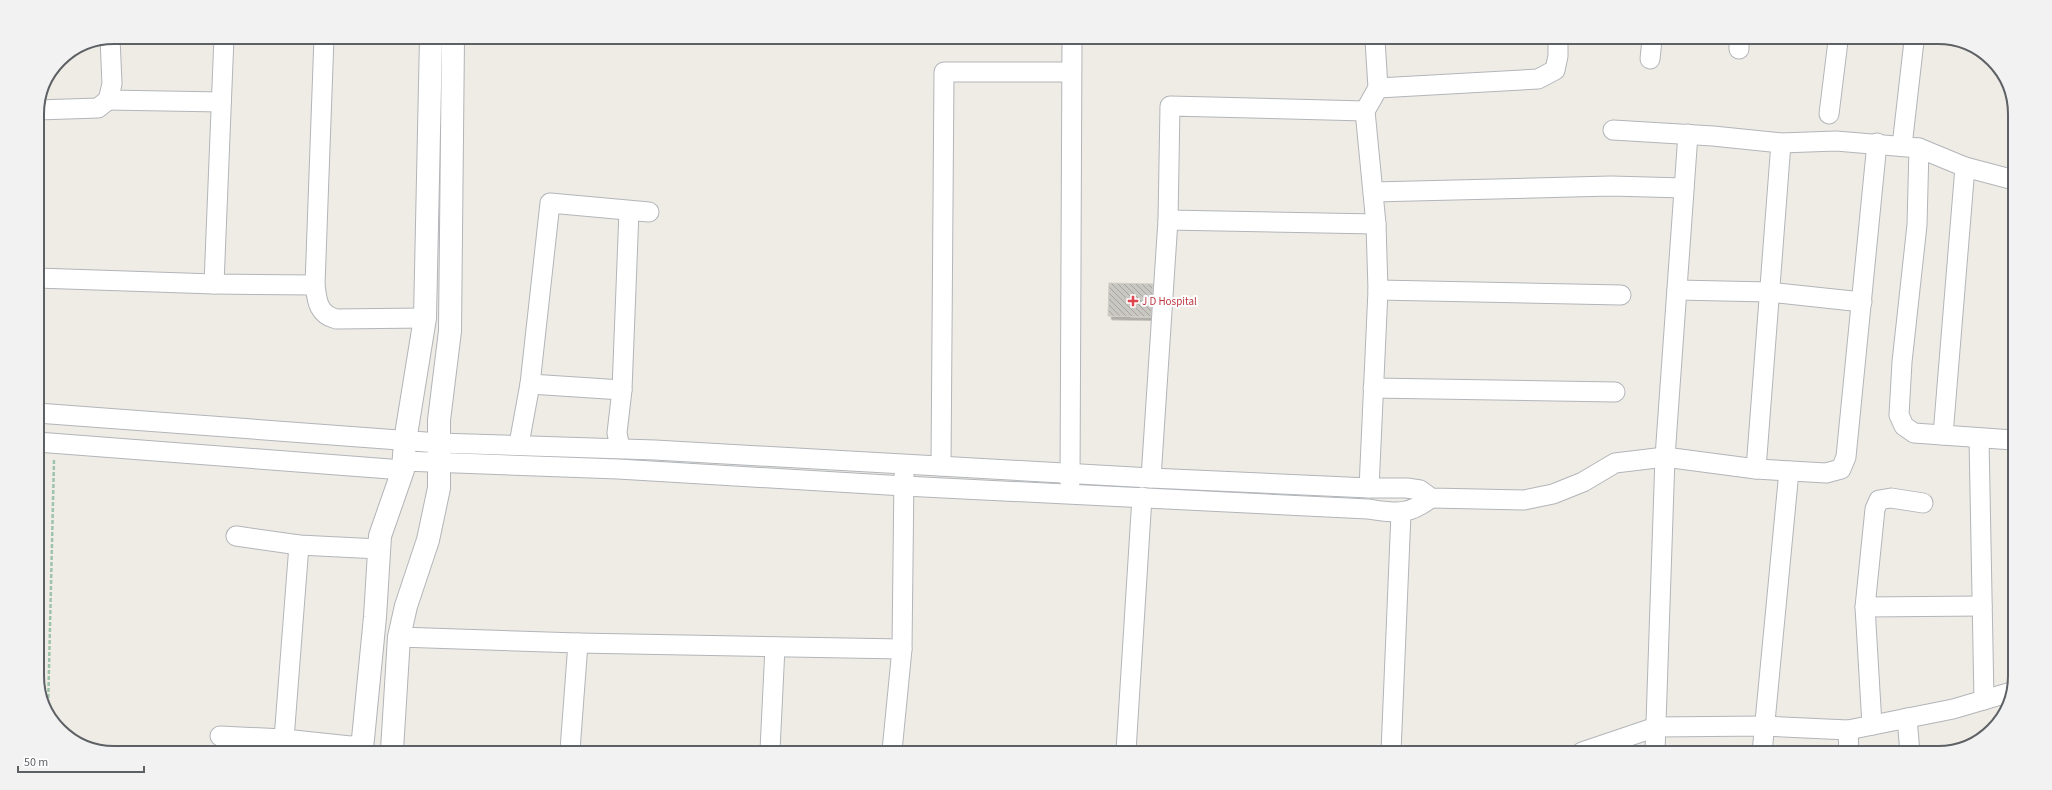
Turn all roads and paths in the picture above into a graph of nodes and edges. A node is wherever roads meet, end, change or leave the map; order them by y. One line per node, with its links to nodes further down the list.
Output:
1 (110, 44): 13 (street)
2 (224, 44): 14 (street)
3 (324, 44): 33 (street)
4 (431, 44): 39 (street)
5 (453, 44): 51 (street)
6 (1072, 44): 11 (street)
7 (1375, 44): 12 (street)
8 (1558, 44): 12 (street)
9 (1838, 44): 17 (street)
10 (1914, 44): 22 (street)
11 (1072, 72): 55 (street); 58 (street)
12 (1378, 88): 16 (street)
13 (108, 100): 14 (street); 15 (street)
14 (221, 102): 32 (street)
15 (44, 110)
16 (1365, 111): 26 (street); 29 (street)
17 (1828, 114)
18 (1613, 130): 19 (street)
19 (1688, 134): 21 (street); 25 (street)
20 (1876, 143): 21 (street); 22 (street); 38 (street)
21 (1781, 144): 36 (street)
22 (1910, 147): 23 (street); 45 (street)
23 (1965, 167): 24 (street); 45 (street)
24 (2008, 178)
25 (1684, 188): 26 (street); 35 (street)
26 (1373, 192): 30 (street)
27 (629, 211): 28 (street); 40 (street); 42 (street)
28 (649, 212)
29 (1168, 220): 30 (street); 59 (street)
30 (1376, 224): 34 (street)
31 (44, 278): 32 (street)
32 (214, 284): 33 (street)
33 (315, 284): 39 (street)
34 (1378, 290): 37 (street); 41 (street)
35 (1677, 290): 36 (street); 53 (street)
36 (1769, 292): 38 (street); 56 (street)
37 (1621, 295)
38 (1862, 302): 57 (street)
39 (425, 318): 52 (street)
40 (530, 384): 42 (street); 49 (street)
41 (1373, 388): 43 (street); 61 (street)
42 (622, 390): 50 (street)
43 (1615, 392)
44 (44, 414): 52 (street)
45 (1943, 435): 46 (street)
46 (1979, 438): 47 (street); 70 (street)
47 (2008, 440)
48 (46, 443): 52 (street); 77 (path)
49 (519, 444): 50 (street); 51 (street)
50 (620, 448): 54 (street)
51 (439, 453): 52 (street); 60 (street); 72 (street)
52 (404, 457): 69 (street)
53 (1665, 457): 56 (street); 64 (street); 82 (street)
54 (904, 464): 55 (street); 60 (street)
55 (941, 466): 58 (street)
56 (1756, 468): 57 (street)
57 (1789, 471): 81 (street)
58 (1071, 472): 59 (street); 62 (street)
59 (1151, 478): 61 (street)
60 (904, 486): 62 (street); 75 (street)
61 (1369, 488): 64 (street)
62 (1069, 495): 63 (street)
63 (1142, 497): 66 (street); 92 (street)
64 (1431, 498): 66 (street)
65 (1923, 503): 71 (street)
66 (1401, 513): 93 (street)
67 (236, 536): 68 (street)
68 (299, 545): 69 (street); 85 (street)
69 (379, 549): 87 (street)
70 (1982, 606): 71 (street); 78 (street)
71 (1865, 607): 80 (street)
72 (399, 637): 73 (street); 88 (street)
73 (578, 643): 74 (street); 89 (street)
74 (775, 647): 75 (street); 90 (street)
75 (902, 649): 91 (street)
76 (2005, 694): 78 (street)
77 (48, 698)
78 (1984, 700): 79 (street)
79 (1907, 718): 80 (street); 98 (street)
80 (1872, 725): 83 (street)
81 (1764, 726): 82 (street); 83 (street); 96 (street)
82 (1656, 727): 94 (street); 95 (street)
83 (1848, 730): 97 (street)
84 (220, 736): 85 (street)
85 (284, 739): 86 (street)
86 (350, 746)
87 (362, 746)
88 (392, 746)
89 (570, 746)
90 (770, 746)
91 (892, 746)
92 (1126, 746)
93 (1390, 746)
94 (1600, 746)
95 (1655, 746)
96 (1763, 746)
97 (1849, 746)
98 (1909, 746)

